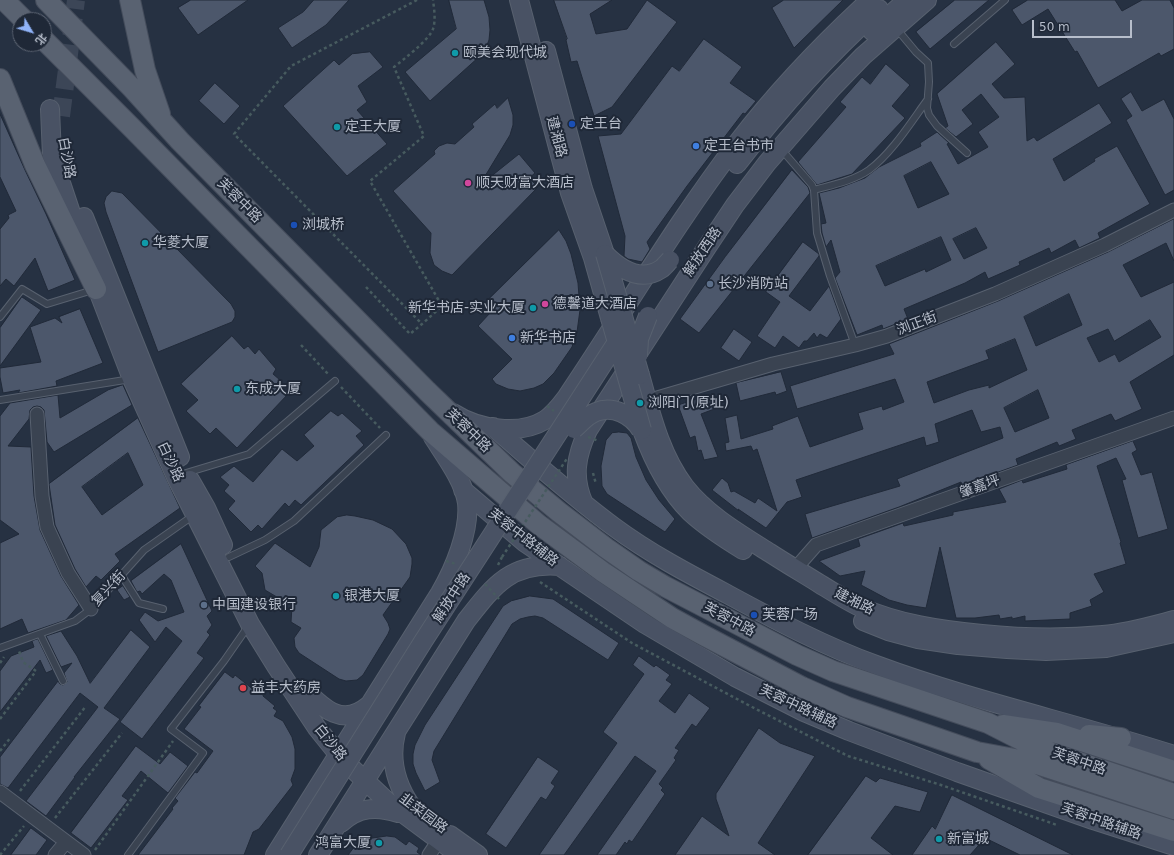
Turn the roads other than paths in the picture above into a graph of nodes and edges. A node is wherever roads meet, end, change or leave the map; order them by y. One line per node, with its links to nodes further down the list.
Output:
1 (4, 0): 11 (main road)
2 (46, 0): 17 (main road, 芙蓉中路)
3 (130, 0): 17 (main road)
4 (519, 0): 28 (street, 建湘路, bridge)
5 (532, 0): 22 (street, 建湘路)
6 (870, 0): 37 (street)
7 (889, 0): 23 (street, 解放西路)
8 (907, 0): 25 (street, 解放西路)
9 (927, 0): 12 (street, 解放西路)
10 (1005, 0): 13 (lane)
11 (16, 12)
12 (896, 27): 16 (lane); 18 (street, 解放西路)
13 (954, 44)
14 (52, 48): 39 (main road, 芙蓉中路)
15 (0, 79): 24 (main road)
16 (928, 99): 19 (lane); 20 (lane)
17 (166, 127): 34 (main road, 芙蓉中路)
18 (780, 148): 20 (lane); 44 (street, 解放西路)
19 (967, 153)
20 (814, 190): 27 (lane)
21 (1174, 210): 27 (street, 浏正街)
22 (605, 254): 23 (street, bridge); 28 (street, 建湘路, bridge)
23 (670, 260): 28 (street, 解放西路, bridge)
24 (96, 289): 26 (lane); 30 (street, 白沙路); 42 (street, 白沙路)
25 (648, 316): 28 (street, 解放西路, bridge); 29 (street, bridge)
26 (0, 317)
27 (855, 345): 33 (street, 浏正街)
28 (620, 346): 29 (street, bridge); 38 (street, 建湘路, bridge); 40 (street, 解放中路, bridge); 86 (street, 解放中路, bridge)
29 (640, 375): 33 (street, 建湘路)
30 (132, 379): 32 (lane); 45 (street, 白沙路)
31 (335, 381): 42 (lane)
32 (0, 400)
33 (647, 401): 49 (street, 建湘路)
34 (442, 406): 37 (street); 46 (main road, 芙蓉中路)
35 (37, 414): 52 (street)
36 (1174, 418): 49 (street, 肇嘉坪)
37 (493, 427): 44 (street)
38 (642, 430): 40 (street, bridge); 56 (street, 建湘路)
39 (430, 431): 43 (street, 解放中路); 50 (main road, 芙蓉中路)
40 (578, 432): 87 (street, 解放中路)
41 (386, 435): 47 (lane)
42 (186, 473): 45 (street, 白沙路)
43 (463, 490): 48 (street, 芙蓉中路辅路); 61 (street, 解放中路)
44 (583, 503): 46 (street, 解放西路); 65 (street)
45 (201, 511): 47 (street, 白沙路); 51 (lane, 复兴街); 55 (street, 白沙路)
46 (606, 548): 62 (main road, 芙蓉中路)
47 (229, 557): 60 (street, 白沙路)
48 (558, 566): 50 (street, 解放中路); 63 (street, 解放中路); 76 (street, 芙蓉中路辅路)
49 (795, 569): 54 (street, 建湘路)
50 (603, 572): 67 (main road, 芙蓉中路)
51 (122, 576): 52 (lane, 复兴街); 53 (lane)
52 (91, 609): 57 (lane, 复兴街)
53 (163, 609)
54 (1174, 620)
55 (250, 624): 64 (street, 白沙路); 84 (lane)
56 (1174, 633)
57 (40, 634): 58 (lane, 复兴街); 59 (lane)
58 (0, 648)
59 (63, 681)
60 (305, 690): 61 (street); 66 (street, 白沙路)
61 (369, 706): 66 (street, 解放中路)
62 (988, 723): 65 (main road, 芙蓉中路); 73 (main road, 芙蓉中路)
63 (398, 727): 70 (street, 解放中路); 75 (street)
64 (317, 728): 66 (street, 白沙路); 71 (street)
65 (1119, 745): 68 (street); 69 (main road, 芙蓉中路)
66 (341, 749): 70 (street, 白沙路); 71 (street, 解放中路)
67 (977, 752): 74 (main road, 芙蓉中路); 76 (main road, 芙蓉中路)
68 (1174, 755)
69 (1174, 771)
70 (367, 776): 75 (street, 韭菜园路); 77 (street, 解放中路)
71 (317, 788): 85 (street, 解放中路)
72 (0, 792): 80 (street)
73 (1174, 794)
74 (1174, 809)
75 (408, 810): 77 (street); 79 (street, 韭菜园路); 91 (street, 韭菜园路)
76 (1094, 813): 78 (main road, 芙蓉中路); 81 (street, 芙蓉中路辅路)
77 (333, 831): 88 (street, 解放中路)
78 (1174, 831)
79 (439, 840): 89 (street); 90 (street, 韭菜园路)
80 (66, 842): 82 (street); 83 (street)
81 (1174, 846)
82 (55, 855)
83 (84, 855)
84 (128, 855)
85 (275, 855)
86 (289, 855)
87 (303, 855)
88 (318, 855)
89 (429, 855)
90 (459, 855)
91 (478, 855)

